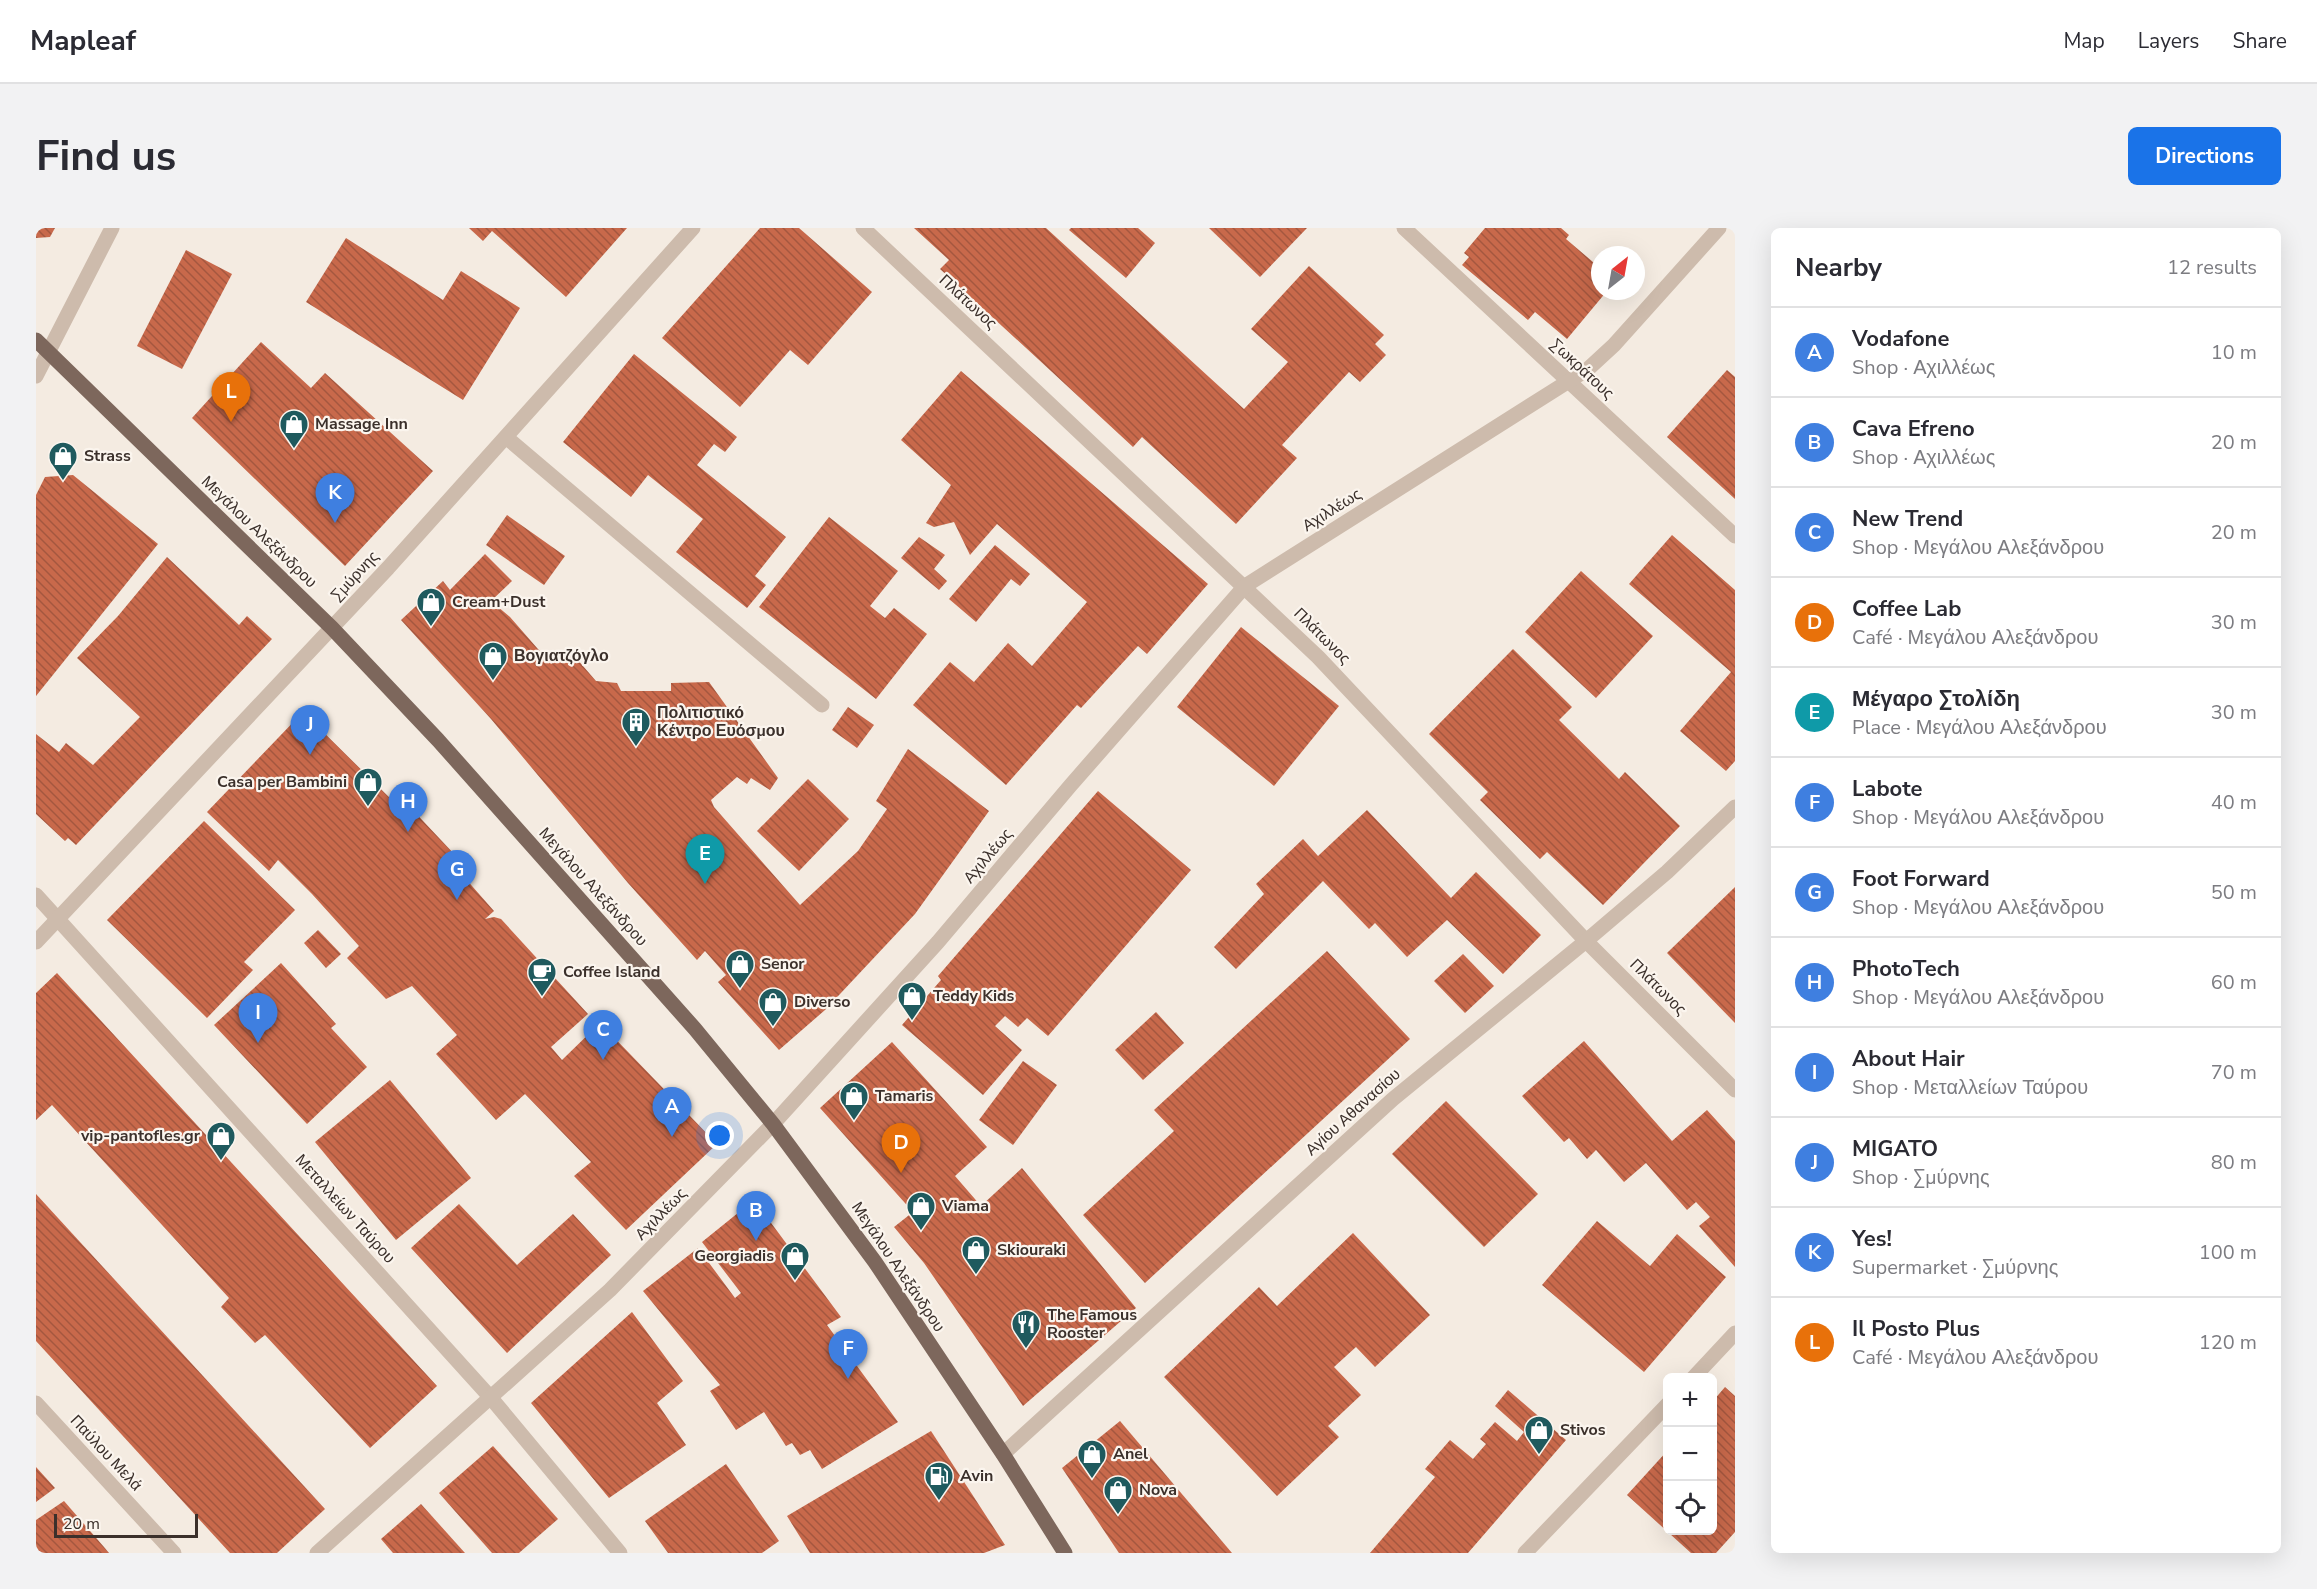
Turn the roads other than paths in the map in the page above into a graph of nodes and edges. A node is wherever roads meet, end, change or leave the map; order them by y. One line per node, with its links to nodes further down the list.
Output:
1 (112, 228): 7 (street)
2 (693, 228): 10 (street, Σμύρνης)
3 (863, 228): 12 (street, Πλάτωνος)
4 (1404, 228): 9 (street, Σωκράτους)
5 (1719, 228): 9 (street, Αχιλλέως)
6 (36, 339): 7 (main road, Μεγάλου Αλεξάνδρου)
7 (48, 351): 8 (street); 13 (main road, Μεγάλου Αλεξάνδρου)
8 (36, 376)
9 (1569, 381): 11 (street, Σωκράτους); 12 (street, Αχιλλέως)
10 (507, 438): 13 (street, Σμύρνης); 14 (street)
11 (1735, 536)
12 (1245, 586): 19 (street, Πλάτωνος); 21 (street, Αχιλλέως)
13 (332, 628): 17 (street, Σμύρνης); 21 (main road, Μεγάλου Αλεξάνδρου)
14 (822, 705)
15 (1735, 807): 19 (street, Αγίου Αθανασίου)
16 (36, 896): 17 (street, Μεταλλείων Ταύρου)
17 (58, 920): 18 (street, Σμύρνης); 24 (street, Μεταλλείων Ταύρου)
18 (36, 942)
19 (1586, 942): 20 (street, Πλάτωνος); 27 (street, Αγίου Αθανασίου)
20 (1735, 1090)
21 (773, 1124): 24 (street, Αχιλλέως); 27 (main road, Μεγάλου Αλεξάνδρου)
22 (1735, 1333): 23 (street)
23 (1697, 1373)
24 (491, 1398): 29 (street, Αχιλλέως); 30 (street, Μεταλλείων Ταύρου)
25 (36, 1403): 28 (street, Παύλου Μελά)
26 (1663, 1409): 32 (street)
27 (1003, 1454): 31 (main road, Μεγάλου Αλεξάνδρου)
28 (174, 1553)
29 (317, 1553)
30 (620, 1553)
31 (1065, 1553)
32 (1525, 1553)

